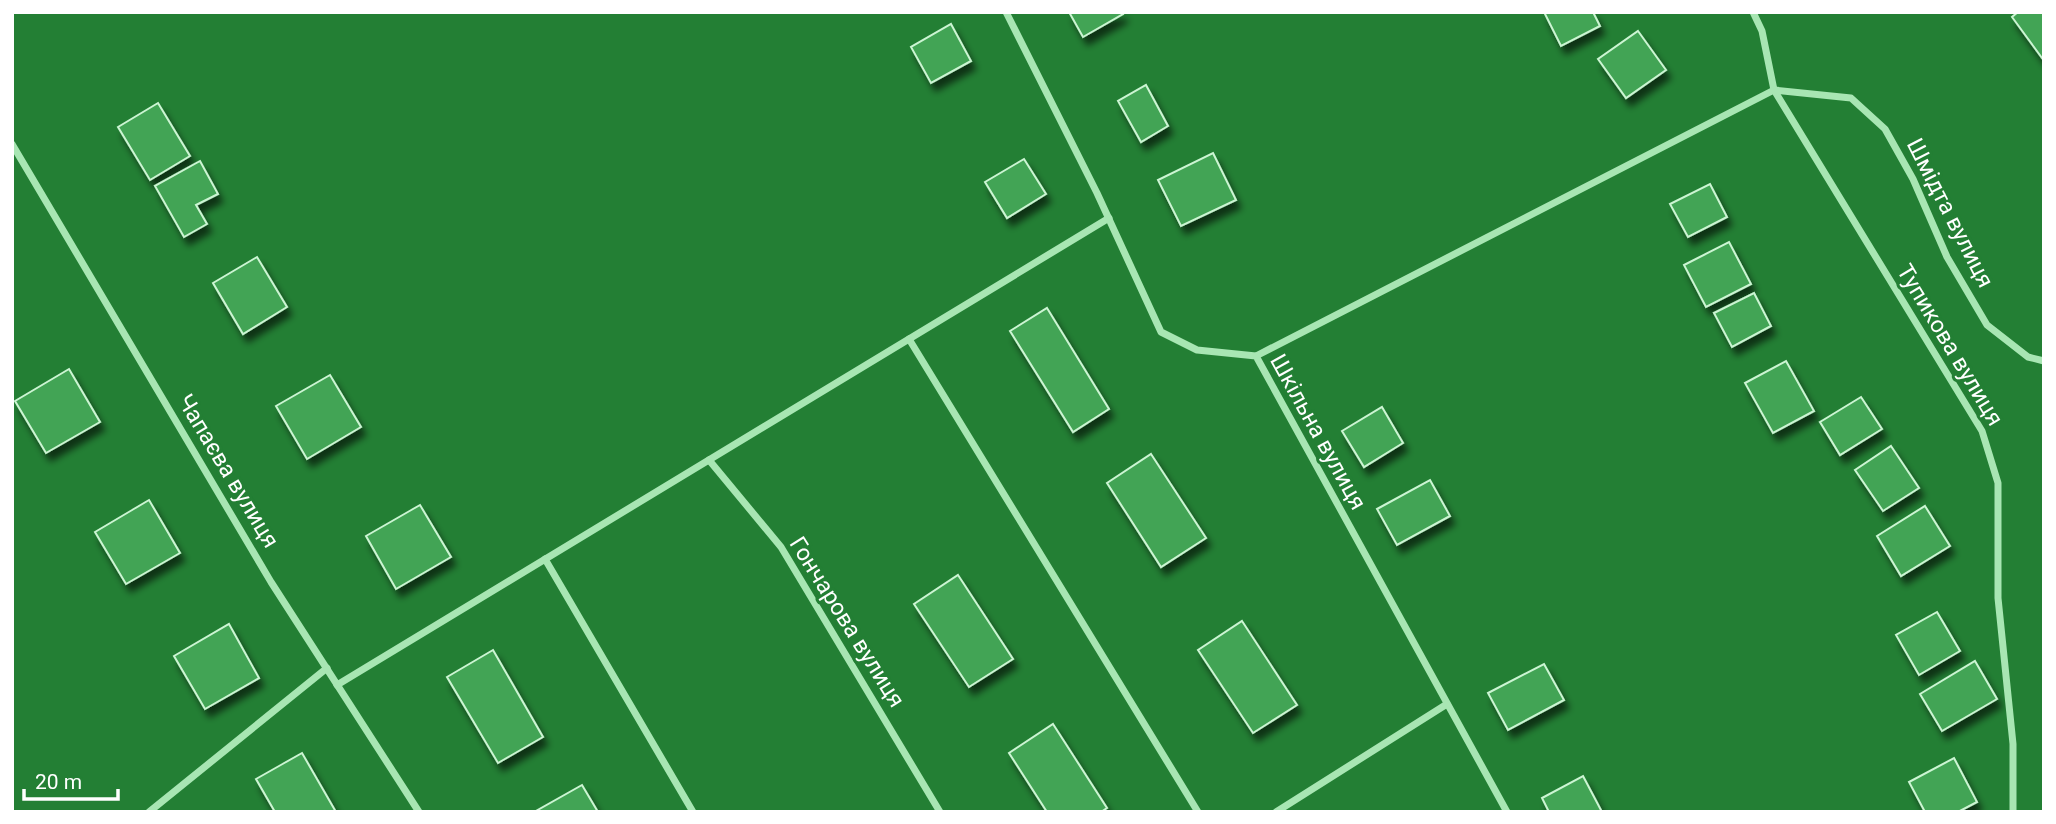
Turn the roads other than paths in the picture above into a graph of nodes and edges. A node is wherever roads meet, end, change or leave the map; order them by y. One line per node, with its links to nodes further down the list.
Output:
1 (1006, 12): 5 (street, Шкільна вулиця)
2 (1753, 12): 3 (street, Тупикова вулиця)
3 (1774, 90): 7 (street); 8 (street, Шмідта вулиця); 21 (street, Тупикова вулиця)
4 (12, 144): 11 (street, Чапаєва вулиця)
5 (1109, 218): 6 (street); 7 (street, Шкільна вулиця)
6 (909, 339): 9 (street); 18 (street)
7 (1256, 356): 13 (street, Шкільна вулиця)
8 (2044, 361)
9 (709, 460): 10 (street); 17 (street, Гончарова вулиця)
10 (545, 559): 12 (street); 16 (street)
11 (327, 668): 12 (street, Чапаєва вулиця); 14 (street)
12 (337, 685): 15 (street, Чапаєва вулиця)
13 (1447, 704): 19 (street); 20 (street, Шкільна вулиця)
14 (149, 812)
15 (419, 812)
16 (694, 812)
17 (940, 812)
18 (1198, 812)
19 (1276, 812)
20 (1507, 812)
21 (2013, 812)

